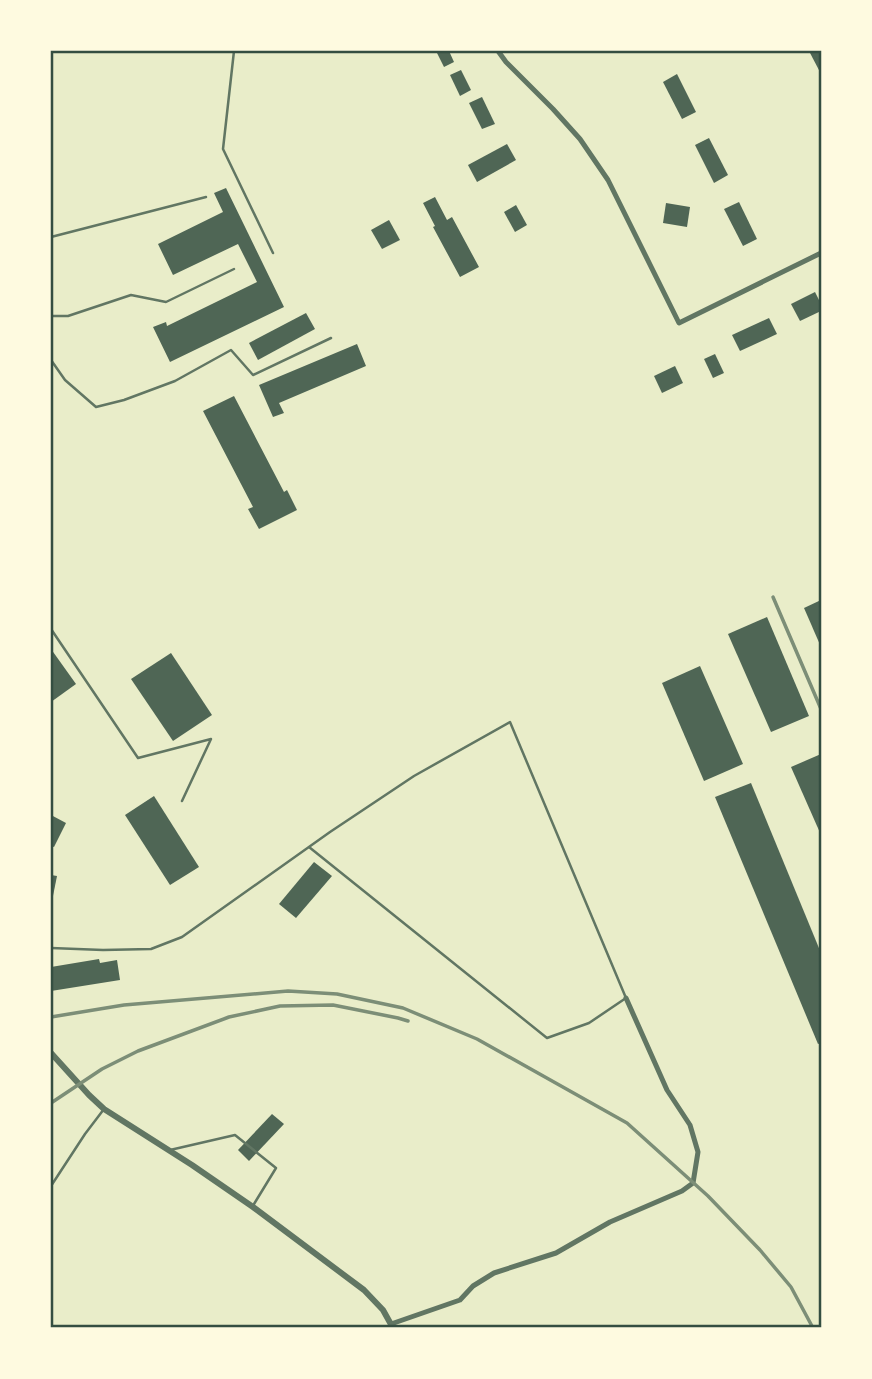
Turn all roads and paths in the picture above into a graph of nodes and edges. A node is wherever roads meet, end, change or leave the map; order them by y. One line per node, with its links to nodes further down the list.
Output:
1 (234, 51): 5 (lane)
2 (498, 51): 6 (street)
3 (206, 197): 4 (lane)
4 (51, 237)
5 (273, 253)
6 (821, 253)
7 (234, 269): 8 (lane)
8 (51, 316)
9 (331, 338): 10 (lane)
10 (51, 360)
11 (51, 629): 12 (lane)
12 (182, 801)
13 (309, 847): 14 (lane); 15 (lane); 15 (lane)
14 (51, 948)
15 (626, 998): 21 (street)
16 (51, 1053): 17 (street)
17 (104, 1109): 18 (street); 19 (lane)
18 (168, 1151): 20 (street); 20 (lane)
19 (51, 1186)
20 (253, 1207): 21 (street)
21 (392, 1326)

